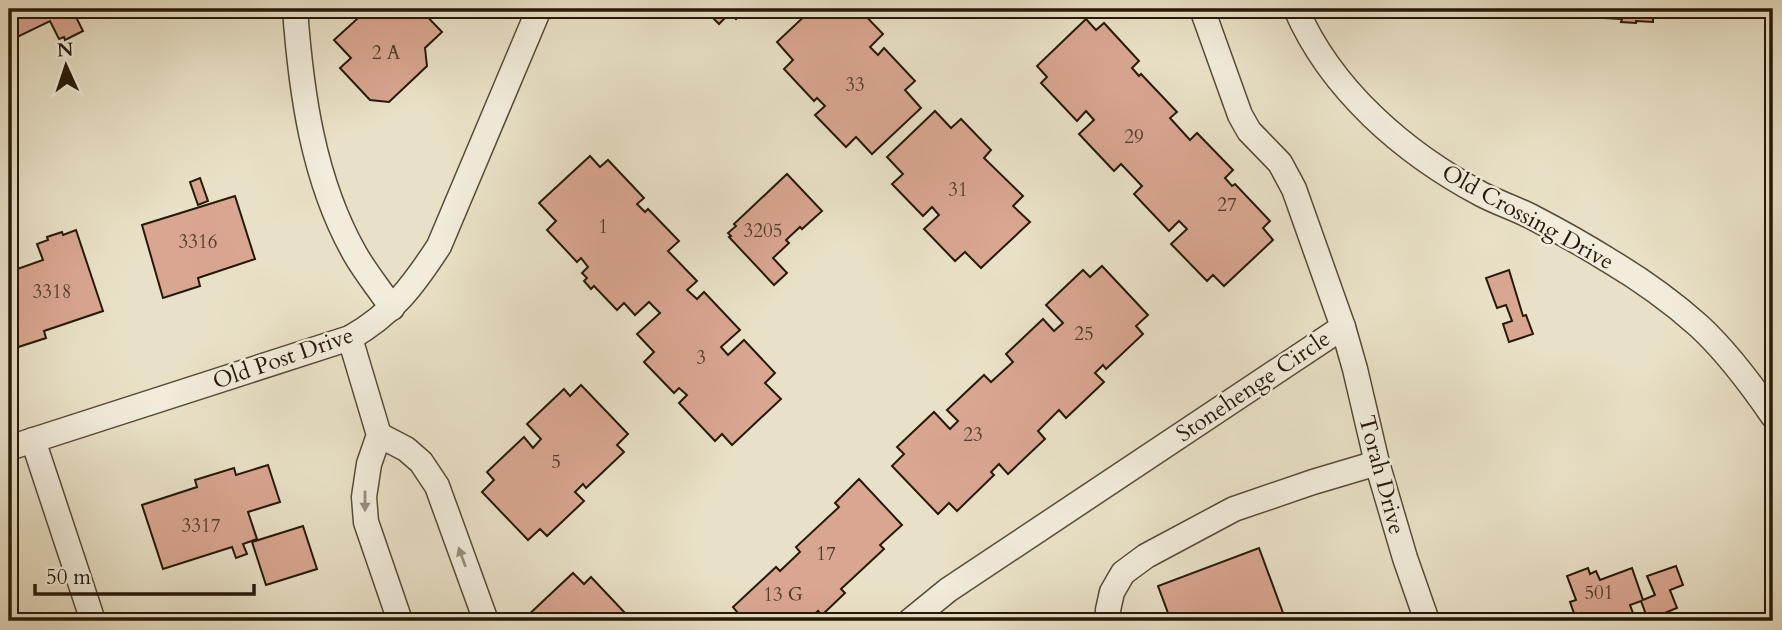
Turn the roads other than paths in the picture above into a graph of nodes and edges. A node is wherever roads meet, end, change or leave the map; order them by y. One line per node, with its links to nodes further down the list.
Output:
1 (295, 9): 5 (street)
2 (539, 9): 5 (street, Old Post Drive)
3 (1202, 9): 6 (street, Stonehenge Circle)
4 (1296, 9): 8 (street, Old Crossing Drive)
5 (392, 308): 7 (street, Old Post Drive)
6 (1343, 327): 12 (street, Torah Drive); 17 (street, Stonehenge Circle)
7 (350, 338): 9 (street); 10 (street, Old Post Drive)
8 (1773, 416)
9 (379, 435): 15 (street, one-way to 15); 16 (street, one-way to 9)
10 (33, 440): 11 (street, Old Post Drive); 14 (street)
11 (9, 448)
12 (1377, 463): 13 (street); 18 (street, Torah Drive)
13 (1106, 620)
14 (93, 621)
15 (400, 621)
16 (486, 621)
17 (910, 621)
18 (1427, 621)

